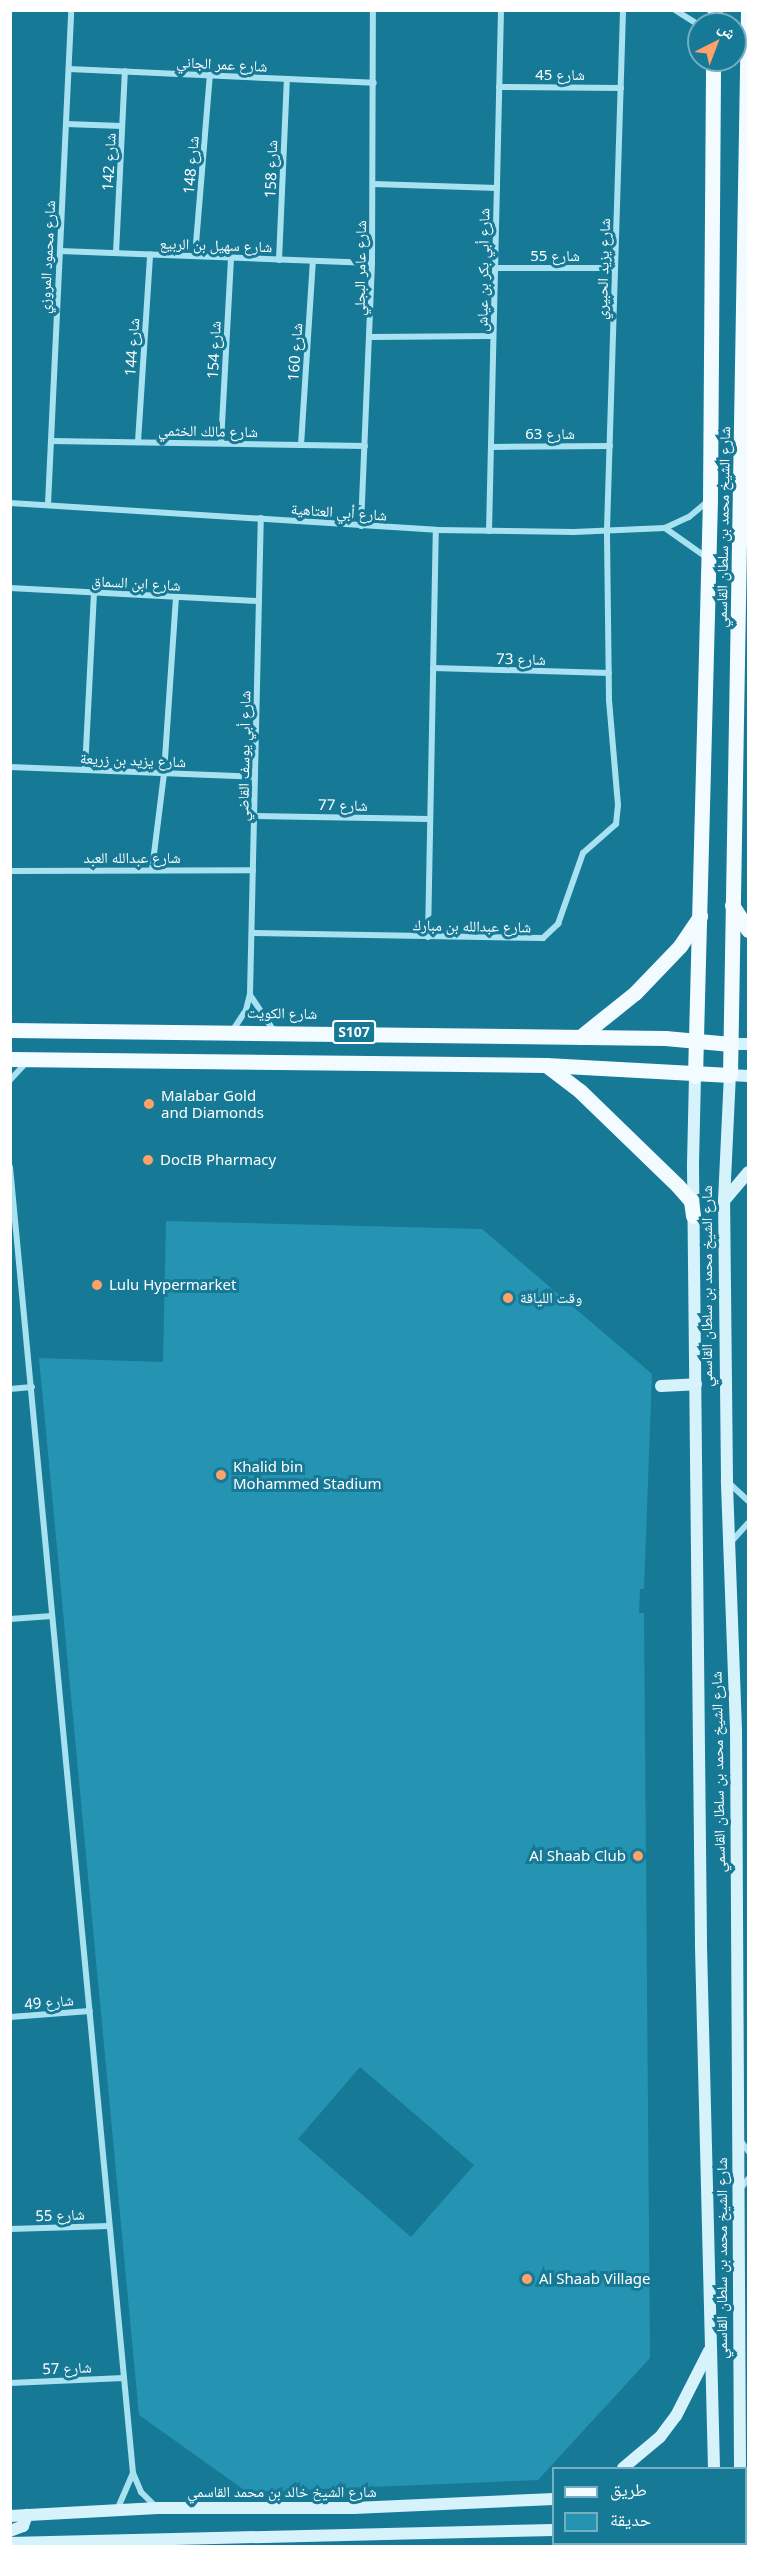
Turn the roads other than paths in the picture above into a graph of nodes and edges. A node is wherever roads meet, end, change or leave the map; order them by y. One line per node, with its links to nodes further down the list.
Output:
1 (71, 10): 7 (street, شارع محمود المروزي)
2 (374, 10): 12 (street, شارع عامر البجلي)
3 (501, 10): 13 (street, شارع أبي بكر بن عياش)
4 (623, 10): 14 (street, شارع يزيد الحبيري)
5 (748, 10): 6 (main road, شارع الشيخ محمد بن سلطان القاسمي)
6 (748, 40): 64 (main road, شارع الشيخ محمد بن سلطان القاسمي)
7 (69, 69): 8 (street, شارع عمر الجاني); 15 (street, شارع محمود المروزي)
8 (125, 71): 10 (street, شارع عمر الجاني); 16 (street, شارع 142)
9 (713, 72): 38 (main road, شارع الشيخ محمد بن سلطان القاسمي)
10 (210, 75): 11 (street, شارع عمر الجاني); 22 (street, شارع 148)
11 (287, 79): 12 (street, شارع عمر الجاني); 24 (street, شارع 158)
12 (374, 83): 17 (street, شارع عامر البجلي)
13 (499, 87): 14 (street, شارع 45); 18 (street, شارع أبي بكر بن عياش)
14 (621, 88): 28 (street, شارع يزيد الحبيري)
15 (66, 124): 16 (street); 19 (street, شارع محمود المروزي)
16 (123, 126): 20 (street, شارع 142)
17 (373, 184): 18 (street); 26 (street, شارع عامر البجلي)
18 (497, 188): 27 (street, شارع أبي بكر بن عياش)
19 (60, 251): 20 (street, شارع سهيل بن الربيع); 31 (street, شارع محمود المروزي)
20 (116, 253): 21 (street, شارع سهيل بن الربيع)
21 (150, 254): 22 (street, شارع سهيل بن الربيع); 32 (street, شارع 144)
22 (195, 256): 23 (street, شارع سهيل بن الربيع)
23 (231, 258): 24 (street, شارع سهيل بن الربيع); 33 (street, شارع 154)
24 (279, 260): 25 (street, شارع سهيل بن الربيع)
25 (313, 261): 26 (street, شارع سهيل بن الربيع); 34 (street, شارع 160)
26 (372, 263): 29 (street, شارع عامر البجلي)
27 (495, 268): 28 (street, شارع 55); 30 (street, شارع أبي بكر بن عياش)
28 (615, 268): 36 (street, شارع يزيد الحبيري)
29 (370, 336): 30 (street); 35 (street, شارع عامر البجلي)
30 (493, 336): 37 (street, شارع أبي بكر بن عياش)
31 (51, 441): 32 (street, شارع مالك الخثمي); 40 (street, شارع محمود المروزي)
32 (138, 442): 33 (street, شارع مالك الخثمي)
33 (221, 443): 34 (street, شارع مالك الخثمي)
34 (301, 445): 35 (street, شارع مالك الخثمي)
35 (365, 446): 42 (street, شارع عامر البجلي)
36 (610, 446): 37 (street, شارع 63); 44 (street, شارع يزيد الحبيري)
37 (491, 447): 46 (street, شارع أبي بكر بن عياش)
38 (710, 500): 43 (street, شارع أبي العتاهية); 47 (main road, شارع الشيخ محمد بن سلطان القاسمي)
39 (10, 503): 40 (street, شارع أبي العتاهية)
40 (48, 504): 41 (street, شارع أبي العتاهية)
41 (261, 518): 42 (street, شارع أبي العتاهية); 52 (street, شارع أبي يوسف القاضي)
42 (361, 526): 45 (street, شارع أبي العتاهية)
43 (666, 528): 44 (street, شارع أبي العتاهية); 47 (street)
44 (607, 529): 46 (street, شارع أبي العتاهية); 54 (street, شارع عبدالله بن مبارك)
45 (436, 530): 46 (street, شارع أبي العتاهية); 53 (street)
46 (489, 531)
47 (709, 559): 65 (main road, شارع الشيخ محمد بن سلطان القاسمي)
48 (11, 588): 49 (street, شارع ابن السماق); 50 (street)
49 (94, 593): 51 (street, شارع ابن السماق); 56 (street)
50 (10, 597)
51 (176, 597): 52 (street, شارع ابن السماق); 57 (street)
52 (260, 601): 58 (street, شارع أبي يوسف القاضي)
53 (433, 668): 54 (street, شارع 73); 60 (street)
54 (609, 673): 68 (street, شارع عبدالله بن مبارك)
55 (10, 766): 56 (street, شارع يزيد بن زريعة)
56 (85, 770): 57 (street, شارع يزيد بن زريعة)
57 (164, 773): 58 (street, شارع يزيد بن زريعة); 61 (street)
58 (255, 777): 59 (street, شارع أبي يوسف القاضي)
59 (254, 816): 60 (street, شارع 77); 62 (street, شارع أبي يوسف القاضي)
60 (430, 819): 68 (street)
61 (152, 870): 62 (street, شارع عبدالله العبد); 63 (street, شارع عبدالله العبد)
62 (253, 870): 67 (street, شارع أبي يوسف القاضي)
63 (10, 871)
64 (732, 904): 66 (main road); 75 (main road, شارع الشيخ محمد بن سلطان القاسمي)
65 (702, 914): 73 (main road); 74 (main road, شارع الشيخ محمد بن سلطان القاسمي)
66 (748, 930)
67 (252, 933): 68 (street, شارع عبدالله بن مبارك); 69 (street, شارع أبي يوسف القاضي)
68 (428, 937)
69 (250, 994): 71 (street, شارع أبي يوسف القاضي); 72 (street)
70 (10, 1030): 71 (main road, شارع الكويت / S107)
71 (232, 1030): 72 (main road, شارع الكويت / S107)
72 (274, 1031): 73 (main road, شارع الكويت / S107)
73 (580, 1036): 74 (main road, شارع الكويت / S107)
74 (697, 1041): 75 (main road, شارع الكويت); 81 (main road, شارع الشيخ محمد بن سلطان القاسمي)
75 (731, 1044): 76 (main road); 80 (main road, شارع الشيخ محمد بن سلطان القاسمي)
76 (748, 1044)
77 (36, 1058): 78 (main road, S107); 79 (main road, S107); 83 (street)
78 (10, 1059)
79 (546, 1065): 81 (main road, S107); 87 (main road)
80 (730, 1075): 81 (main road); 82 (main road); 86 (main road, شارع الشيخ محمد بن سلطان القاسمي)
81 (695, 1076): 87 (main road, شارع الشيخ محمد بن سلطان القاسمي)
82 (748, 1076)
83 (10, 1080)
84 (10, 1167): 90 (street)
85 (748, 1172): 86 (main road)
86 (724, 1201): 92 (main road, شارع الشيخ محمد بن سلطان القاسمي)
87 (693, 1216): 88 (main road, شارع الشيخ محمد بن سلطان القاسمي)
88 (696, 1384): 89 (main road); 105 (main road, شارع الشيخ محمد بن سلطان القاسمي)
89 (662, 1386)
90 (32, 1387): 91 (street); 96 (street)
91 (10, 1389)
92 (726, 1480): 93 (street); 95 (main road, شارع الشيخ محمد بن سلطان القاسمي)
93 (748, 1501)
94 (748, 1523): 95 (street)
95 (729, 1545): 100 (main road, شارع الشيخ محمد بن سلطان القاسمي)
96 (52, 1616): 97 (street); 98 (street)
97 (10, 1619)
98 (90, 2011): 99 (street, شارع 49); 103 (street)
99 (10, 2017)
100 (739, 2139): 101 (street); 102 (main road, شارع الشيخ محمد بن سلطان القاسمي)
101 (748, 2151)
102 (744, 2184): 107 (main road, شارع الشيخ محمد بن سلطان القاسمي)
103 (109, 2226): 104 (street, شارع 55); 106 (street)
104 (10, 2229)
105 (710, 2347): 109 (main road); 110 (main road, شارع الشيخ محمد بن سلطان القاسمي)
106 (124, 2378): 108 (street, شارع 57); 112 (street)
107 (744, 2381): 111 (main road, شارع الشيخ محمد بن سلطان القاسمي)
108 (10, 2382)
109 (624, 2467)
110 (714, 2467)
111 (740, 2467)
112 (133, 2473): 114 (street); 115 (street)
113 (552, 2499): 114 (main road, شارع الشيخ خالد بن محمد القاسمي)
114 (158, 2508): 115 (main road, شارع الشيخ خالد بن محمد القاسمي)
115 (116, 2511): 116 (main road, شارع الشيخ خالد بن محمد القاسمي)
116 (27, 2515): 117 (main road, شارع الشيخ خالد بن محمد القاسمي); 119 (main road)
117 (10, 2516)
118 (552, 2530): 120 (main road)
119 (10, 2531)
120 (97, 2541): 121 (main road); 122 (street)
121 (10, 2543)
122 (81, 2547)

